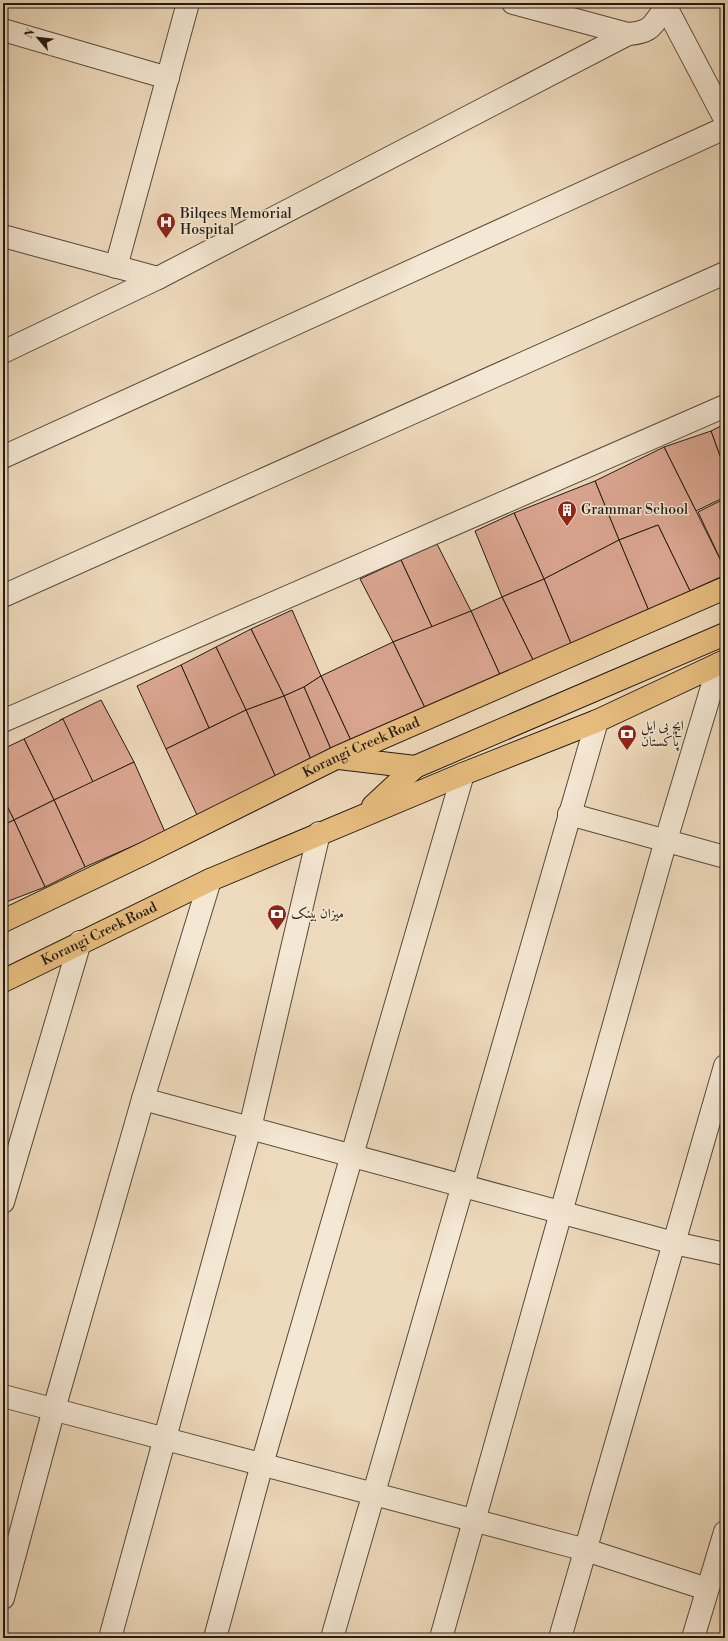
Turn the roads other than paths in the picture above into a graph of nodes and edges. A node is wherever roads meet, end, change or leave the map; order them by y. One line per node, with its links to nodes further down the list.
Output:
1 (188, 3): 6 (street)
2 (513, 3): 5 (street)
3 (666, 5): 5 (street); 7 (street)
4 (3, 30): 6 (street)
5 (628, 34): 12 (street)
6 (168, 78): 10 (street)
7 (725, 119)
8 (725, 128): 15 (street)
9 (3, 236): 10 (street)
10 (116, 267): 12 (street)
11 (725, 273): 17 (street)
12 (158, 278): 13 (street)
13 (3, 352)
14 (725, 406): 20 (street)
15 (3, 457)
16 (725, 588): 22 (main road, Korangi Creek Road)
17 (3, 596)
18 (725, 634): 23 (main road)
19 (722, 663): 21 (main road, Korangi Creek Road); 28 (street)
20 (3, 721)
21 (597, 721): 24 (main road, Korangi Creek Road); 25 (street)
22 (338, 757): 23 (main road); 31 (main road, Korangi Creek Road)
23 (415, 767): 26 (main road)
24 (463, 774): 26 (main road, Korangi Creek Road); 37 (street)
25 (569, 814): 28 (street); 38 (street)
26 (361, 816): 27 (main road, Korangi Creek Road)
27 (319, 834): 30 (main road, Korangi Creek Road); 36 (street)
28 (666, 840): 29 (street); 40 (street)
29 (725, 857)
30 (210, 880): 32 (main road, Korangi Creek Road); 35 (street)
31 (3, 921)
32 (80, 942): 33 (main road, Korangi Creek Road); 39 (street)
33 (3, 981)
34 (725, 1066): 41 (street)
35 (143, 1099): 36 (street); 44 (street)
36 (250, 1128): 37 (street); 45 (street)
37 (352, 1156): 38 (street); 46 (street)
38 (462, 1185): 40 (street); 47 (street)
39 (3, 1202)
40 (560, 1212): 41 (street); 48 (street)
41 (674, 1243): 42 (street); 50 (street)
42 (725, 1254)
43 (3, 1396): 44 (street)
44 (54, 1409): 45 (street); 52 (street)
45 (164, 1438): 46 (street); 53 (street)
46 (262, 1464): 47 (street); 54 (street)
47 (373, 1493): 48 (street); 55 (street)
48 (473, 1520): 50 (street); 56 (street)
49 (725, 1532): 51 (street)
50 (586, 1550): 51 (street); 57 (street)
51 (707, 1590): 58 (street)
52 (3, 1598)
53 (110, 1638)
54 (215, 1638)
55 (332, 1638)
56 (441, 1638)
57 (560, 1638)
58 (694, 1638)

